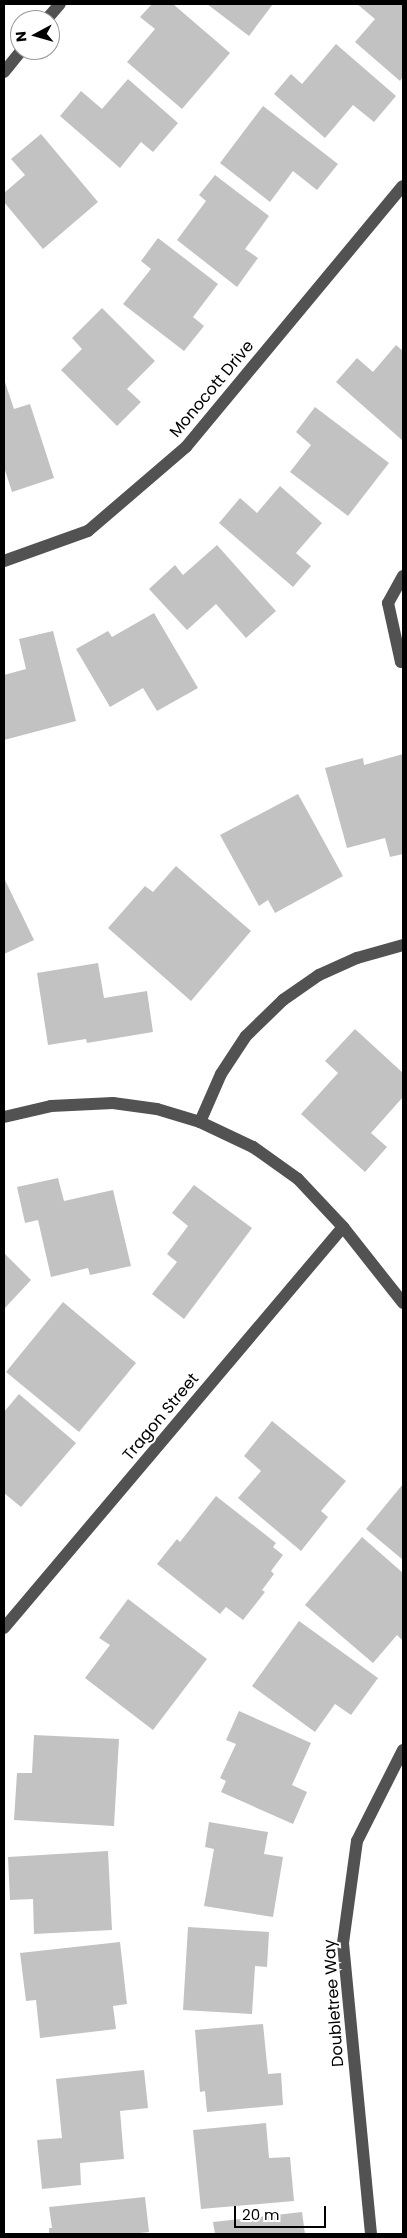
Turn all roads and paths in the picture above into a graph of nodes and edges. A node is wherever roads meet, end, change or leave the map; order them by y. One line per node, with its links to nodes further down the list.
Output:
1 (14, 60): 2 (street)
2 (4, 72)
3 (403, 186): 4 (street, Monocott Drive)
4 (4, 561)
5 (403, 576): 6 (street)
6 (403, 662)
7 (403, 945): 9 (street)
8 (4, 1117): 9 (street)
9 (200, 1122): 10 (street)
10 (343, 1227): 11 (street); 12 (street, Tragon Street)
11 (403, 1303)
12 (4, 1628)
13 (403, 1750): 14 (street, Doubletree Way)
14 (371, 2234)

